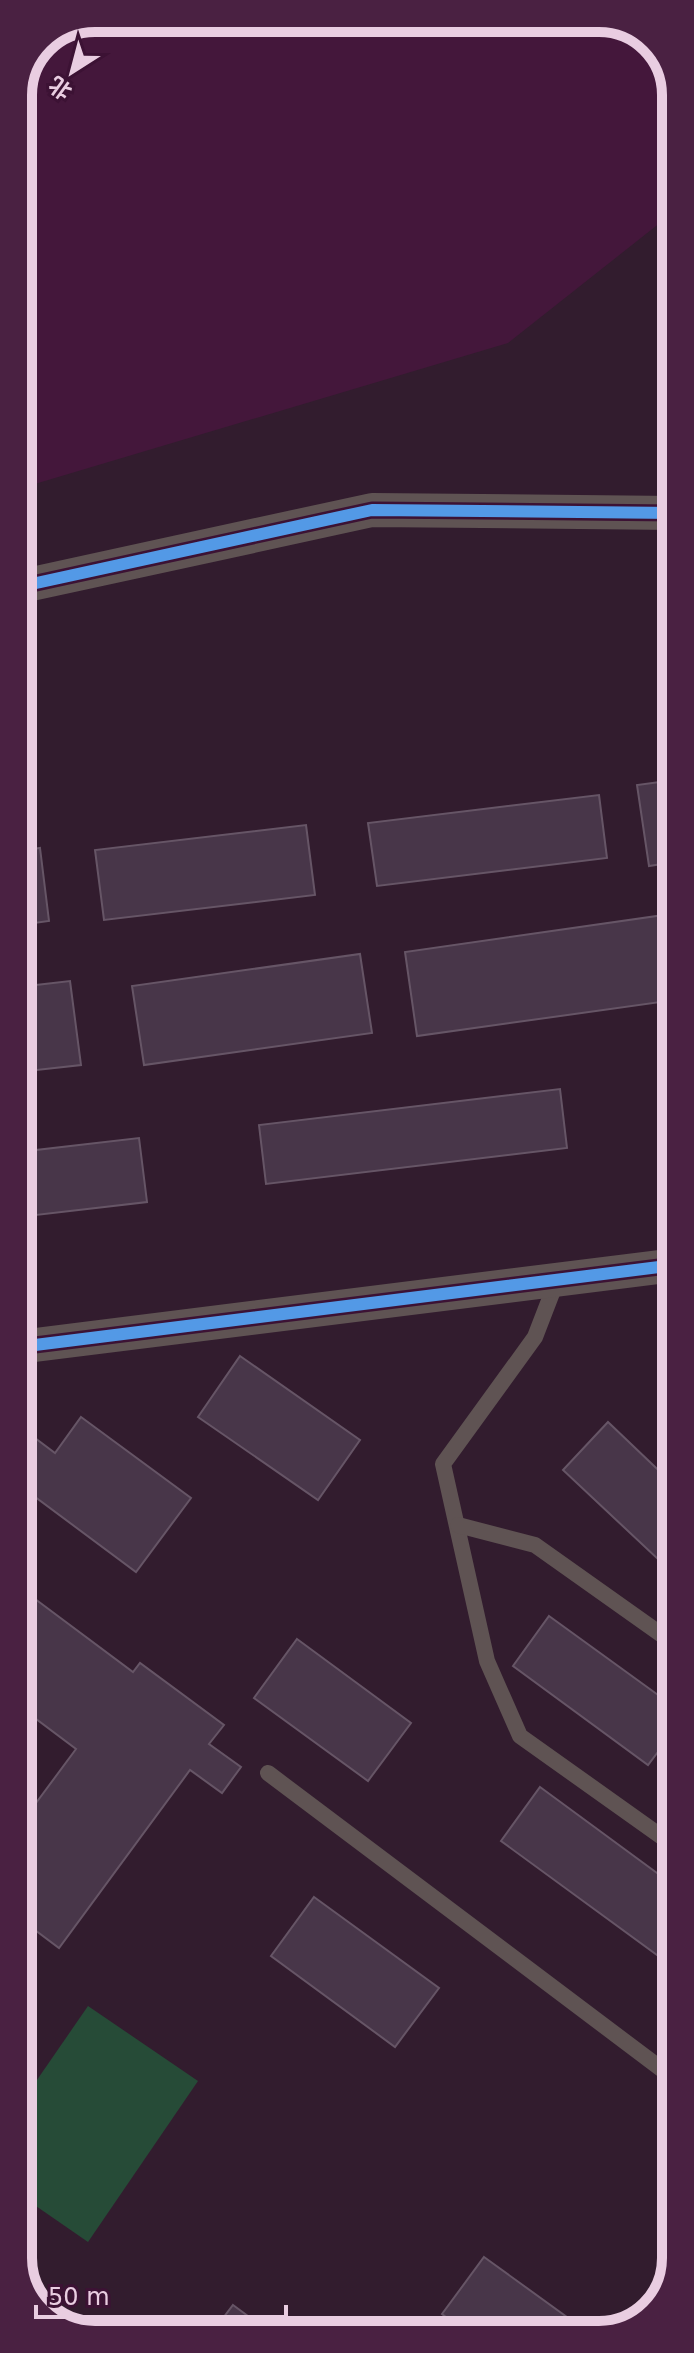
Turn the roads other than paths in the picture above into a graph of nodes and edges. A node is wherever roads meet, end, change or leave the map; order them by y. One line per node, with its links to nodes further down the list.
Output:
1 (662, 513): 2 (street)
2 (32, 584)
3 (662, 1267): 4 (street)
4 (557, 1280): 5 (street); 6 (lane)
5 (32, 1345)
6 (458, 1525): 7 (lane); 9 (lane)
7 (662, 1635)
8 (268, 1773): 10 (lane)
9 (662, 1837)
10 (662, 2069)

